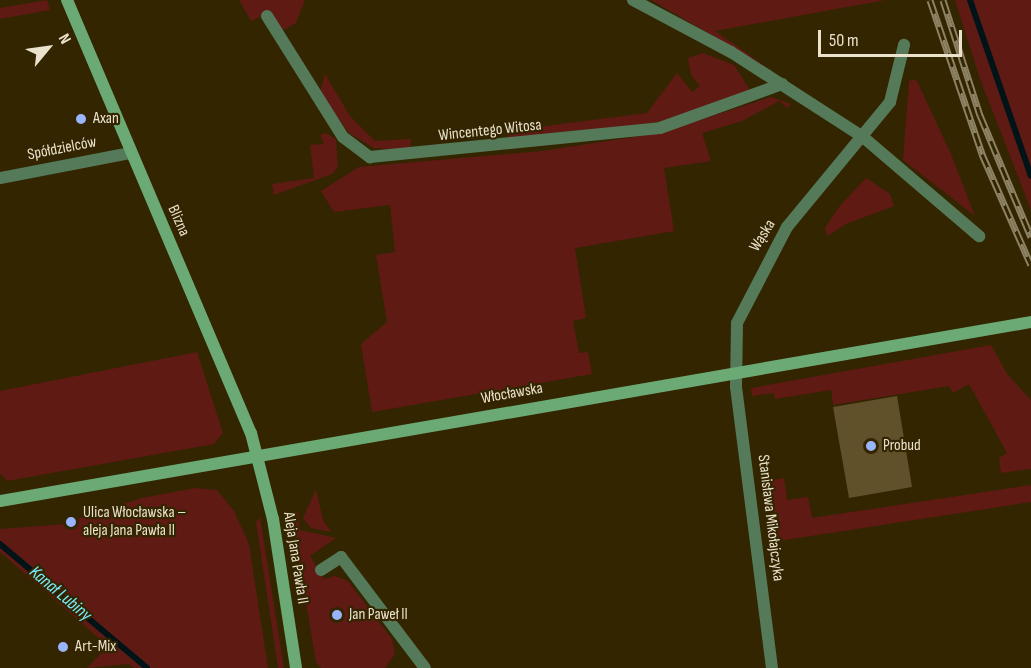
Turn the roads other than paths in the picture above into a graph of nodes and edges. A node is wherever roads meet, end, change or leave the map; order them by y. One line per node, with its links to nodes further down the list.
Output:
1 (67, 0): 7 (street, Blizna)
2 (633, 0): 5 (street)
3 (267, 16): 5 (street, Wincentego Witosa)
4 (904, 45): 6 (street, Wąska)
5 (782, 84): 6 (street)
6 (862, 136): 9 (street); 11 (street, Wąska)
7 (130, 153): 8 (street, Spółdzielców); 12 (street, Blizna)
8 (0, 178)
9 (979, 236)
10 (1031, 322): 11 (street, Włocławska)
11 (735, 372): 12 (street, Włocławska); 17 (street, Stanisława Mikołajczyka)
12 (258, 455): 13 (street, Włocławska); 16 (street, Aleja Jana Pawła II)
13 (0, 501)
14 (321, 570): 15 (street)
15 (421, 667)
16 (296, 668)
17 (772, 668)

